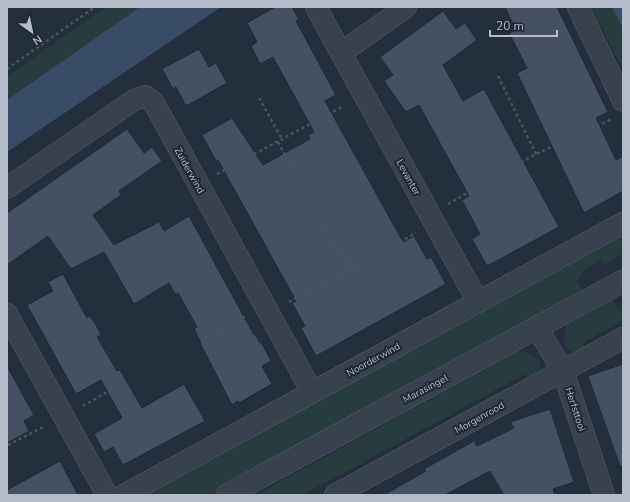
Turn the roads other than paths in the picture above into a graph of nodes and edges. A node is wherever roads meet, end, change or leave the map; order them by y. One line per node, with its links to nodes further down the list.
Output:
1 (316, 7): 4 (street, Levanter)
2 (406, 7): 4 (street)
3 (578, 7): 5 (street)
4 (341, 53): 9 (street, Levanter)
5 (619, 109)
6 (7, 188): 14 (street, Zuiderwind)
7 (623, 222): 9 (street, Noorderwind)
8 (623, 281): 11 (street, Marasingel)
9 (478, 302): 14 (street, Noorderwind)
10 (7, 314): 15 (street)
11 (537, 328): 13 (street, Herfsttooi); 17 (street, Marasingel)
12 (623, 338): 13 (street, Morgenrood)
13 (563, 371): 18 (street, Morgenrood); 19 (street, Herfsttooi)
14 (312, 392): 16 (street, Noorderwind)
15 (107, 495)
16 (124, 495)
17 (227, 495)
18 (335, 495)
19 (604, 495)

